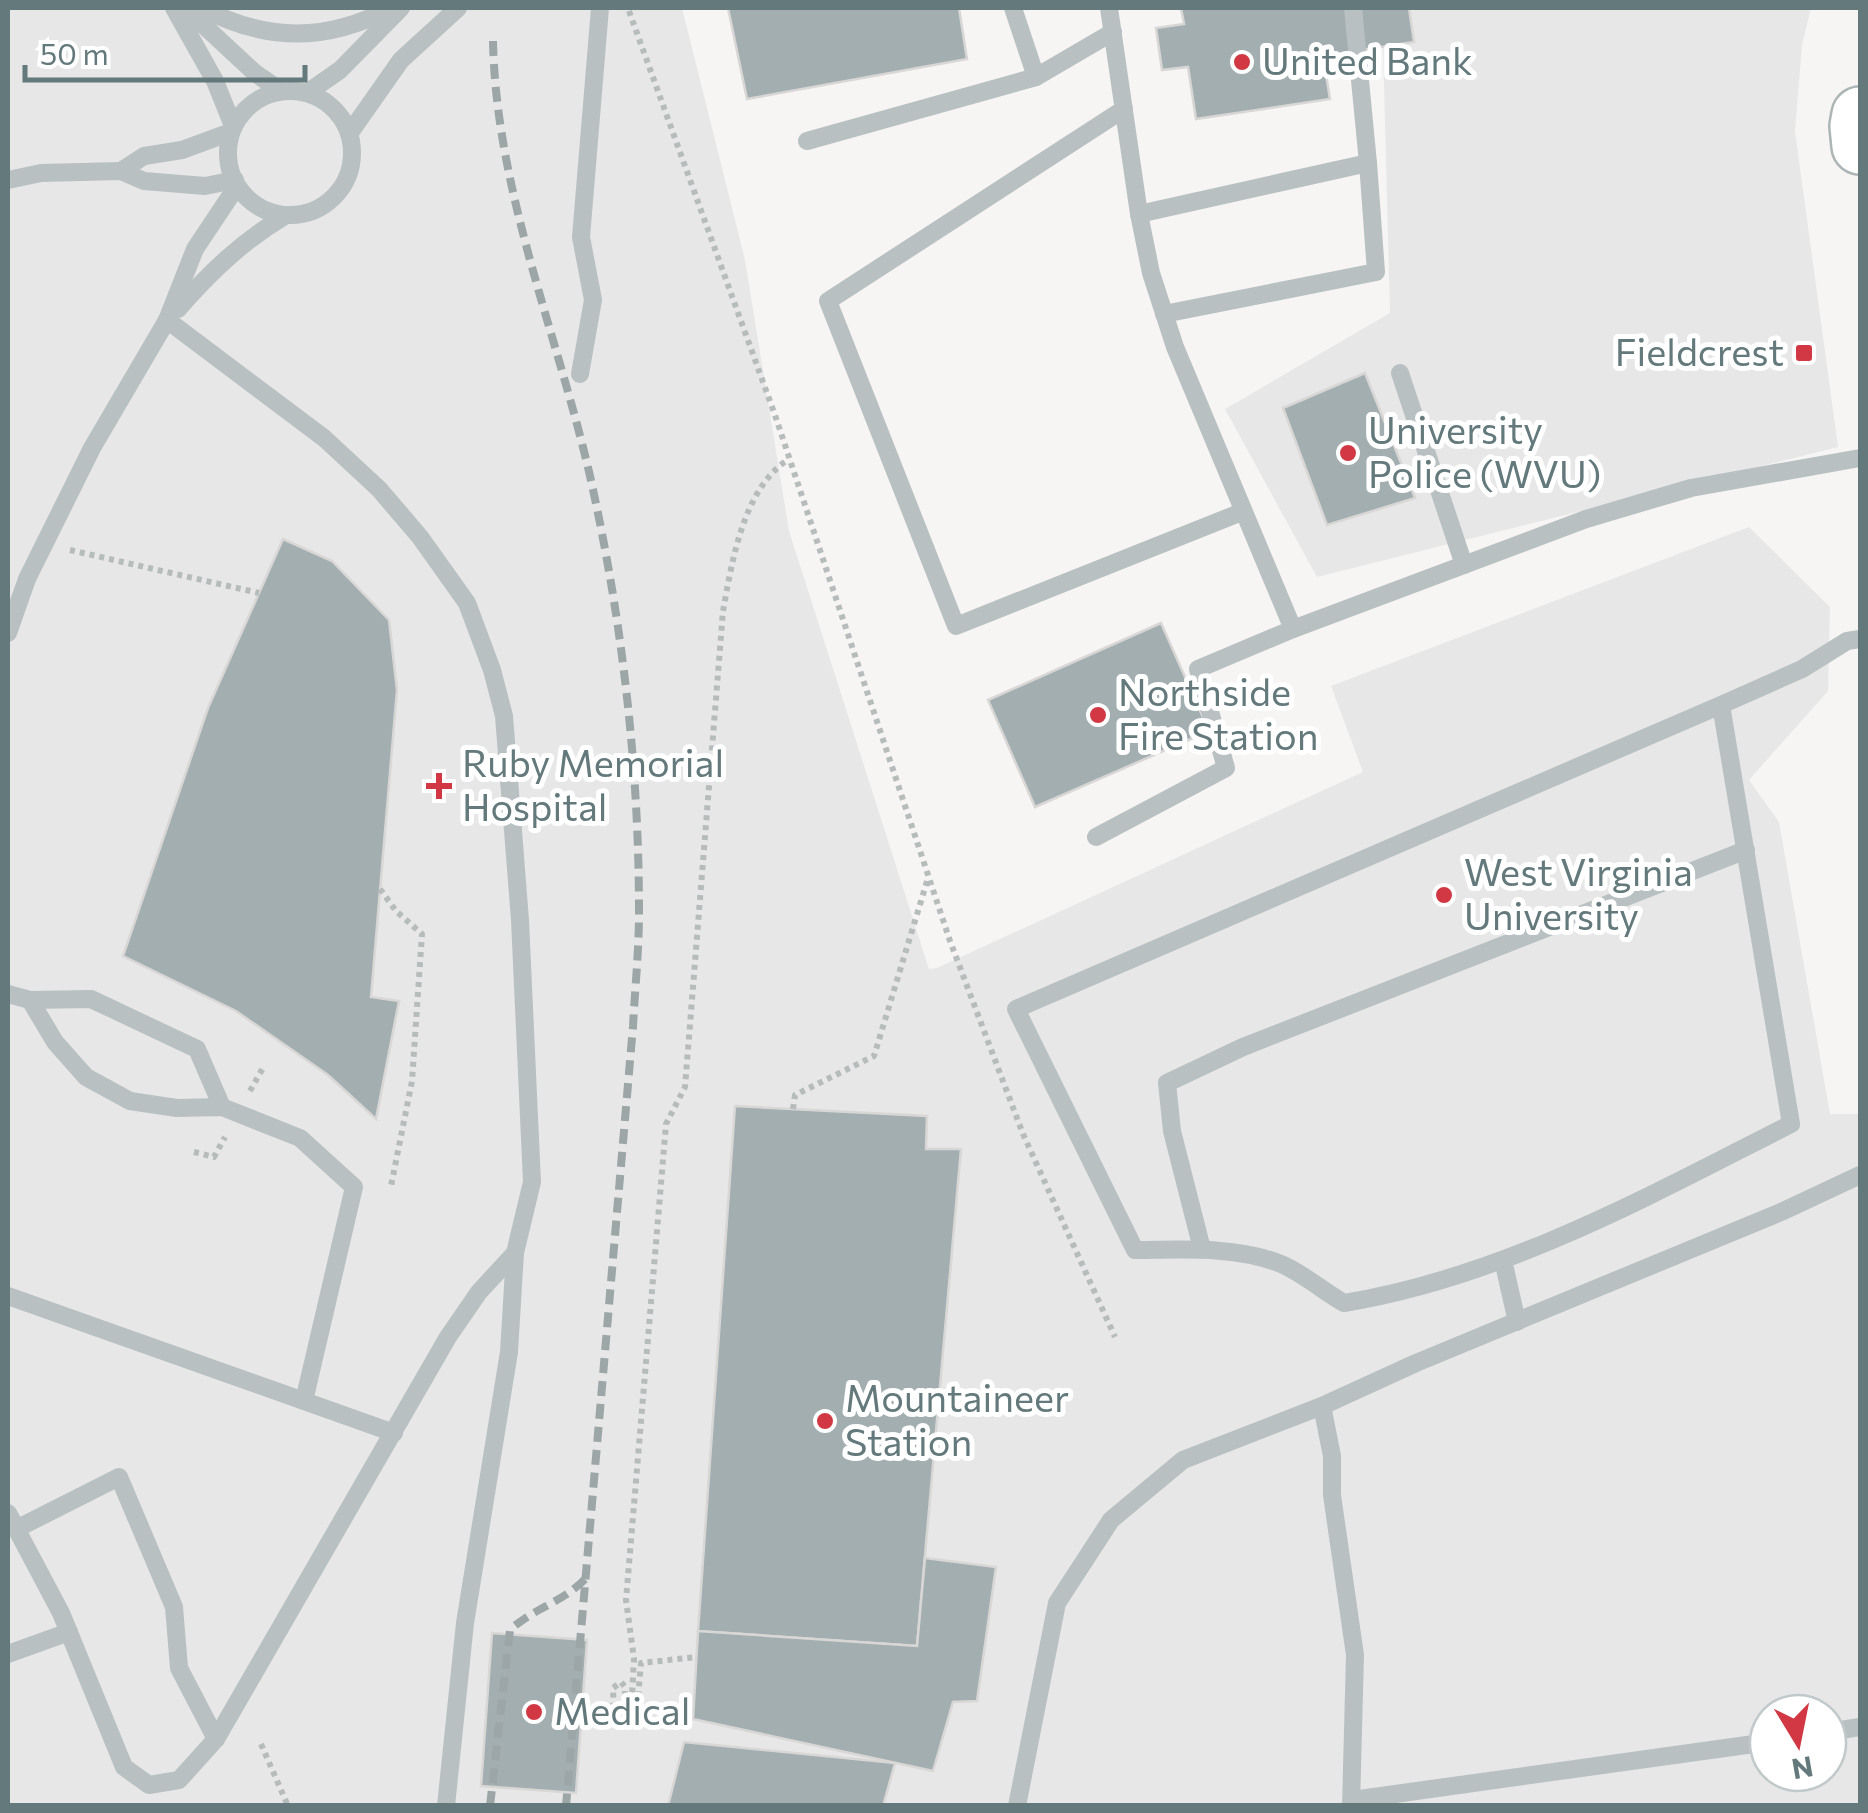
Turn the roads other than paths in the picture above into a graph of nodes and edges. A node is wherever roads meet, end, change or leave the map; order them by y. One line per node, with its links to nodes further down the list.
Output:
1 (174, 8): 17 (street)
2 (186, 8): 13 (street)
3 (202, 8): 4 (street)
4 (391, 8)
5 (402, 8): 14 (street)
6 (458, 8): 18 (street)
7 (600, 8): 30 (street)
8 (1014, 8): 12 (street)
9 (1110, 8): 11 (street)
10 (1353, 8): 21 (street)
11 (1113, 32): 12 (street); 15 (street)
12 (1036, 78): 19 (street)
13 (282, 91): 14 (street); 17 (street)
14 (307, 94): 18 (street)
15 (1124, 109): 25 (street); 32 (street)
16 (1860, 114): 20 (main road)
17 (232, 129): 22 (street); 24 (street)
18 (349, 134): 26 (street)
19 (808, 141)
20 (1860, 146)
21 (1368, 163): 25 (street); 27 (street)
22 (121, 171): 23 (street); 24 (street)
23 (8, 180)
24 (236, 183): 26 (street); 28 (street)
25 (1138, 214): 27 (street)
26 (286, 215): 28 (street)
27 (1164, 314): 32 (street)
28 (167, 320): 34 (street); 47 (street)
29 (1400, 372): 33 (street)
30 (580, 374)
31 (1860, 458): 33 (street)
32 (1242, 512): 36 (street)
33 (1464, 565): 36 (street)
34 (27, 579): 35 (street); 37 (street)
35 (8, 586)
36 (1292, 629): 40 (street)
37 (8, 633)
38 (1860, 639): 39 (street)
39 (1721, 705): 41 (street); 46 (street)
40 (1096, 837)
41 (1746, 850): 46 (street); 48 (street)
42 (8, 994): 43 (street)
43 (30, 1000): 44 (street); 44 (street)
44 (222, 1107): 51 (street)
45 (1860, 1175): 50 (street)
46 (1202, 1248): 48 (street)
47 (515, 1254): 53 (street); 60 (street)
48 (1504, 1260): 50 (street)
49 (8, 1296): 51 (street)
50 (1517, 1322): 52 (street)
51 (304, 1401): 53 (street)
52 (1322, 1406): 59 (street); 61 (street)
53 (394, 1433): 57 (street)
54 (13, 1520): 55 (street); 57 (street)
55 (69, 1632): 56 (street); 57 (street)
56 (8, 1654)
57 (216, 1739)
58 (1748, 1745): 59 (street)
59 (1352, 1802)
60 (446, 1806)
61 (1017, 1806)

